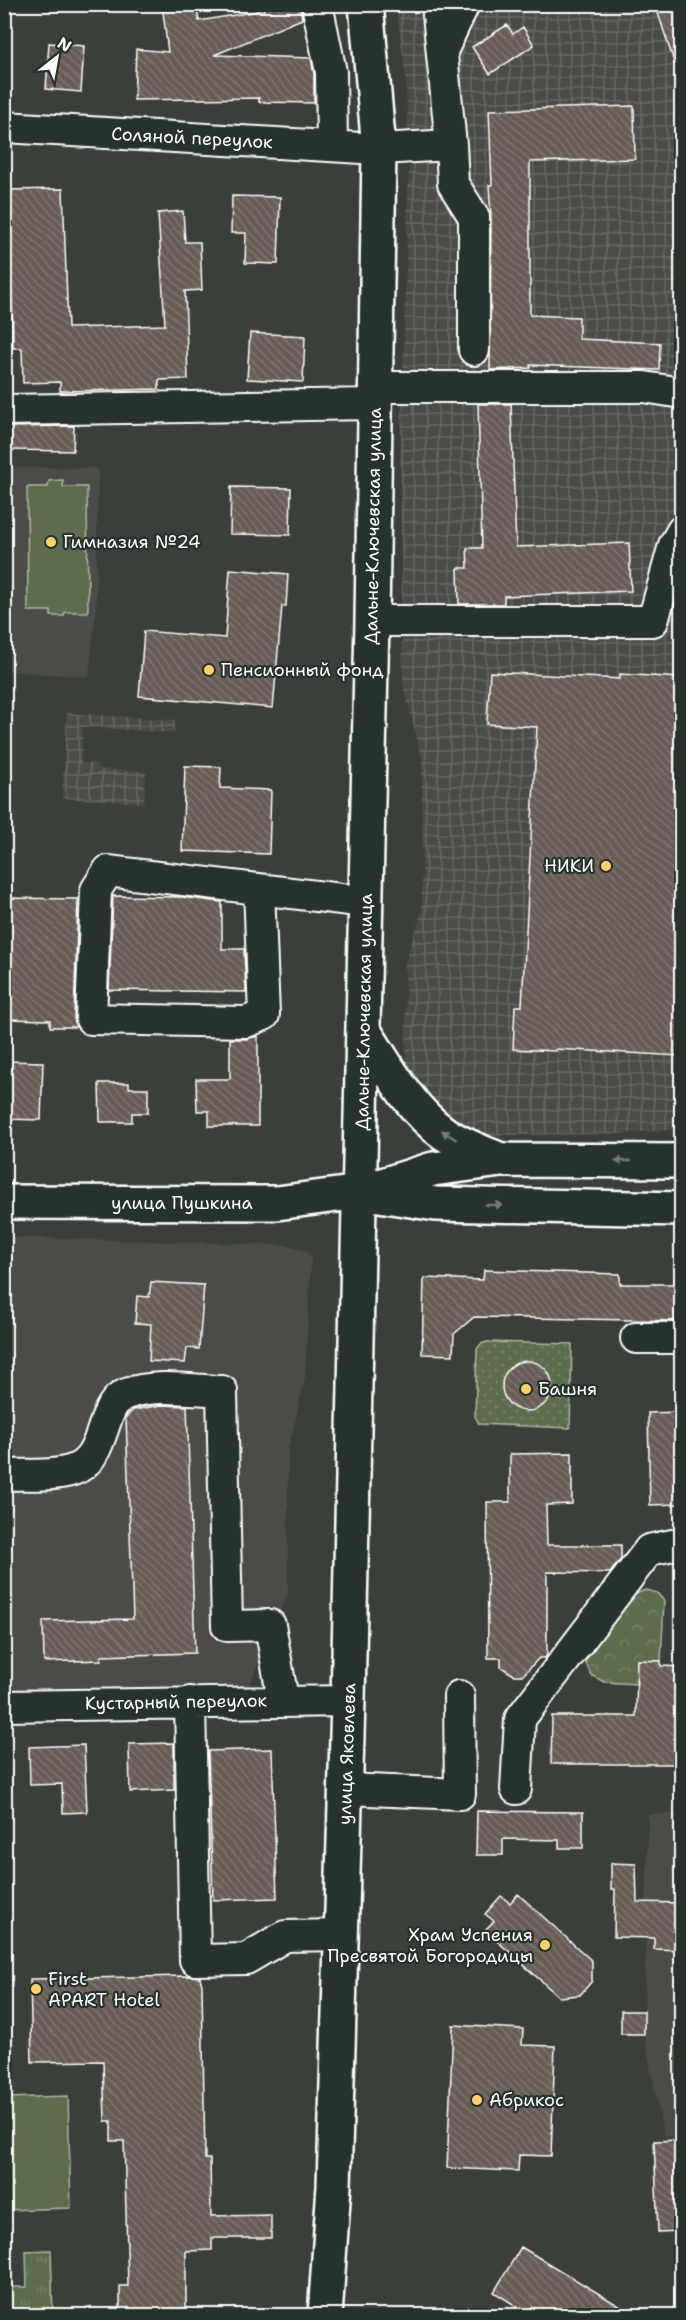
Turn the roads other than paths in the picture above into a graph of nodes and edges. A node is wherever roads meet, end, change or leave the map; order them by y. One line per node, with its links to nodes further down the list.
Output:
1 (317, 4): 8 (street)
2 (366, 4): 9 (main road, Дальне-Ключевская улица)
3 (437, 4): 5 (street)
4 (464, 4): 5 (street)
5 (442, 52): 7 (street)
6 (4, 127): 8 (street, Соляной переулок)
7 (451, 145): 9 (street, Соляной переулок); 10 (street)
8 (332, 146): 9 (street, Соляной переулок)
9 (379, 149): 12 (main road, Дальне-Ключевская улица)
10 (474, 350)
11 (681, 393): 12 (street)
12 (375, 395): 13 (street); 15 (main road, Дальне-Ключевская улица)
13 (4, 410)
14 (681, 531): 15 (street)
15 (372, 621): 17 (main road, Дальне-Ключевская улица)
16 (259, 889): 16 (street); 17 (street)
17 (366, 902): 18 (main road, Дальне-Ключевская улица)
18 (364, 1031): 19 (main road, one-way to 18); 21 (main road, Дальне-Ключевская улица)
19 (501, 1160): 20 (main road, улица Пушкина, one-way to 19); 21 (main road, улица Пушкина)
20 (681, 1161)
21 (360, 1192): 22 (main road, улица Пушкина); 23 (main road, улица Пушкина, one-way to 23); 30 (main road, улица Яковлева)
22 (4, 1202)
23 (681, 1209)
24 (636, 1338): 25 (street)
25 (681, 1338)
26 (4, 1475): 29 (street)
27 (681, 1543): 34 (street)
28 (459, 1696): 33 (street)
29 (283, 1700): 30 (street, Кустарный переулок); 31 (street, Кустарный переулок)
30 (348, 1701): 33 (main road, улица Яковлева)
31 (190, 1702): 32 (street, Кустарный переулок); 35 (street)
32 (4, 1706)
33 (346, 1789): 35 (main road, улица Яковлева)
34 (516, 1789)
35 (341, 1935): 36 (main road, улица Яковлева)
36 (325, 2316)

